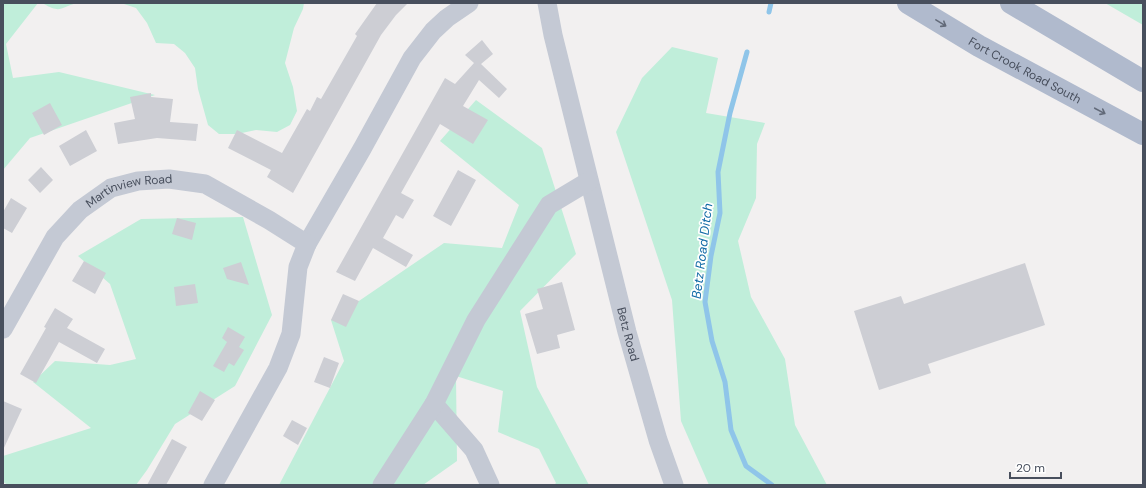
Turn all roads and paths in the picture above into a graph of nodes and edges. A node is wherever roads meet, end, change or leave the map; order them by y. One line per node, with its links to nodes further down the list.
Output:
1 (469, 3): 10 (street)
2 (547, 3): 9 (street, Betz Road)
3 (908, 3): 8 (main road, Fort Crook Road South, one-way to 8)
4 (1011, 3): 5 (main road)
5 (1032, 15): 6 (main road); 7 (main road)
6 (1143, 71)
7 (1143, 81)
8 (1143, 134)
9 (589, 180): 12 (street); 16 (street, Betz Road)
10 (307, 244): 11 (street, Martinview Road); 13 (street)
11 (3, 329)
12 (434, 404): 14 (street); 15 (street)
13 (213, 485)
14 (382, 485)
15 (490, 485)
16 (674, 485)

